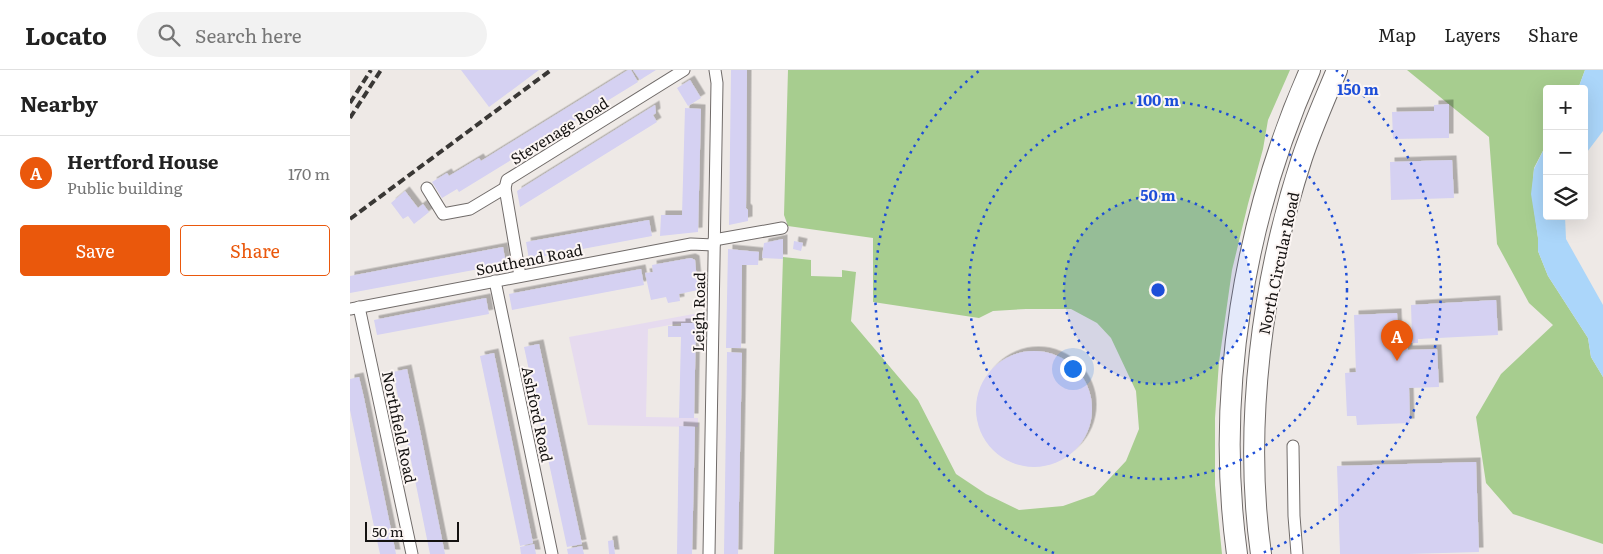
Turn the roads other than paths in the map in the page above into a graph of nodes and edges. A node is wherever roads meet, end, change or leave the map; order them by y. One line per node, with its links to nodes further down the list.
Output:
1 (684, 70): 6 (street, Stevenage Road)
2 (715, 70): 8 (street, Leigh Road)
3 (1310, 70): 16 (highway, North Circular Road)
4 (1337, 70): 17 (highway, North Circular Road)
5 (427, 188): 6 (street, Stevenage Road)
6 (505, 188): 9 (street)
7 (782, 228): 8 (street, Southend Road)
8 (714, 242): 9 (street, Southend Road); 15 (street, Leigh Road)
9 (520, 276): 10 (street, Southend Road)
10 (495, 281): 11 (street, Southend Road); 14 (street, Ashford Road)
11 (355, 308): 13 (street, Northfield Road)
12 (1293, 446): 18 (street)
13 (412, 554)
14 (552, 554)
15 (708, 554)
16 (1237, 554)
17 (1261, 554)
18 (1297, 554)

